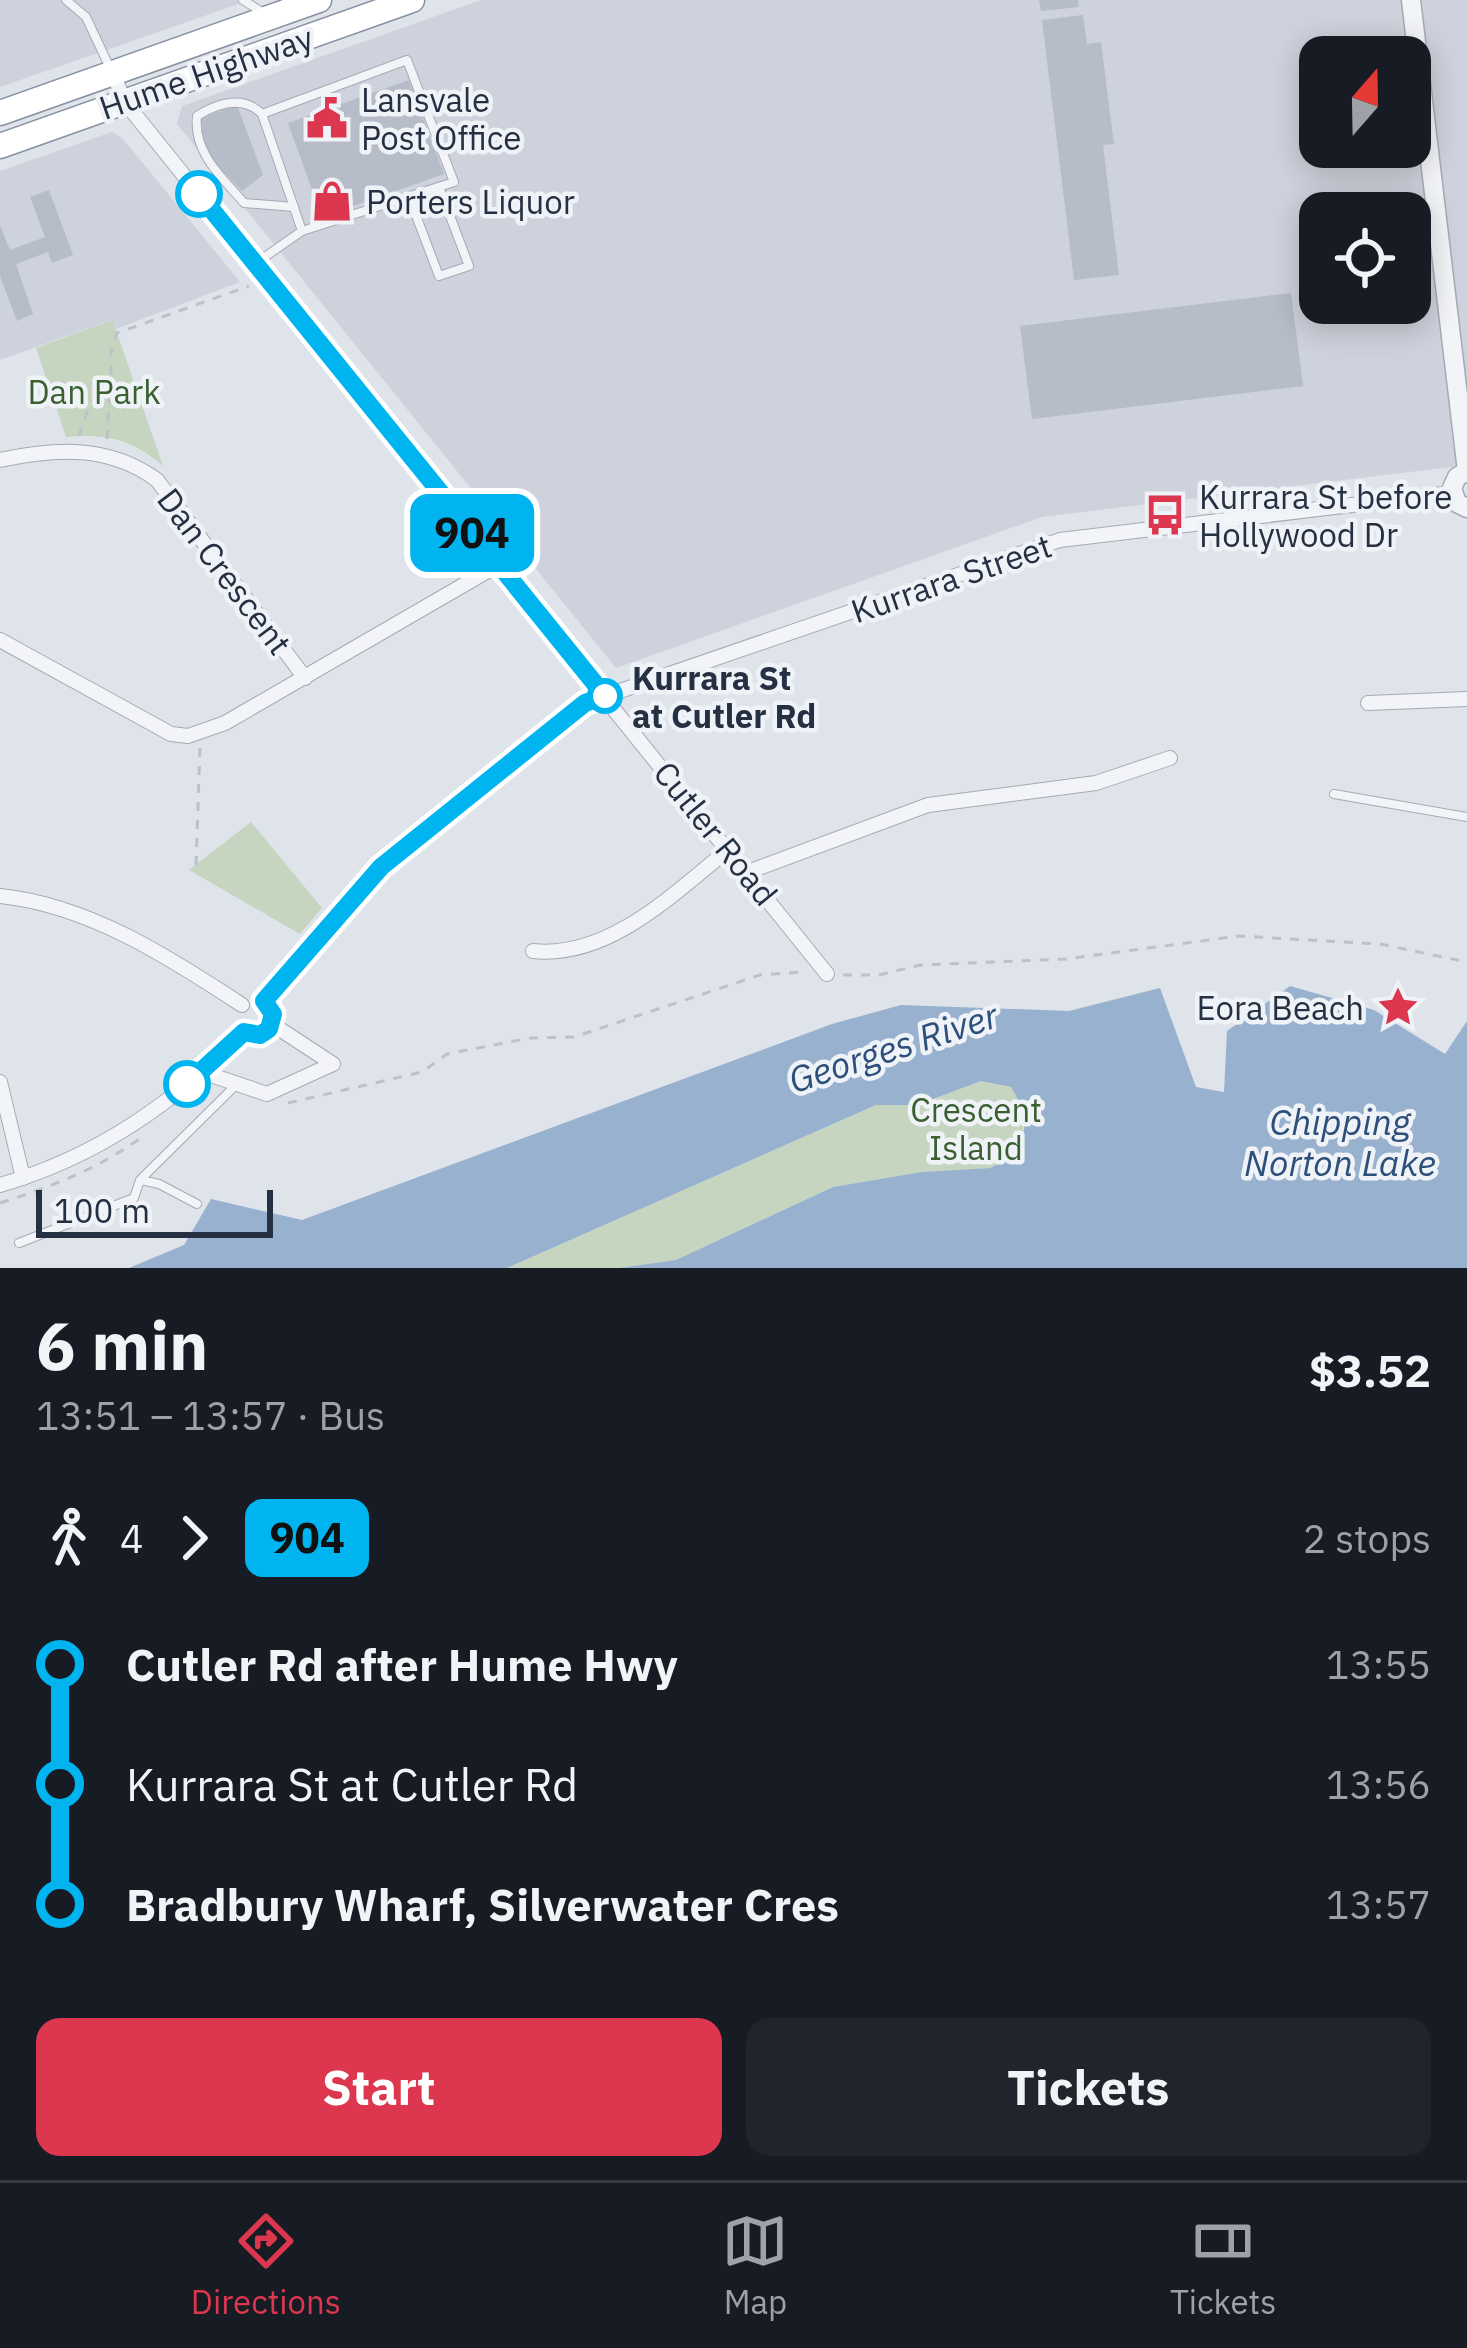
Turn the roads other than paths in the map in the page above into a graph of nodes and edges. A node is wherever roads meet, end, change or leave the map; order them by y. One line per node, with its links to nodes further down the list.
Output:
1 (66, 0): 7 (lane)
2 (243, 0): 6 (lane)
3 (319, 0): 6 (highway, Hume Highway)
4 (412, 0): 8 (highway, Hume Highway)
5 (1411, 0): 18 (street)
6 (270, 17): 7 (highway, Hume Highway)
7 (112, 74): 8 (street, Cutler Road); 9 (highway, Hume Highway)
8 (124, 101): 11 (highway, Hume Highway); 16 (street, Cutler Road)
9 (0, 113)
10 (262, 114): 12 (lane); 14 (lane); 14 (lane)
11 (0, 146)
12 (440, 187): 13 (lane); 13 (lane)
13 (409, 197): 15 (lane)
14 (294, 207): 15 (lane)
15 (302, 231): 16 (lane)
16 (256, 263): 21 (street, Cutler Road)
17 (0, 460): 23 (street, Dan Crescent)
18 (1467, 471): 19 (street)
19 (1452, 493): 20 (street); 24 (street, Kurrara Street)
20 (1467, 508)
21 (498, 566): 23 (street, Dan Crescent); 24 (street, Cutler Road)
22 (0, 640): 23 (street, Dan Crescent)
23 (305, 678)
24 (605, 696): 30 (street, Cutler Road); 35 (street, Kurrara Street)
25 (1467, 699): 26 (street)
26 (1368, 703)
27 (1170, 758): 31 (street)
28 (1334, 794): 29 (lane)
29 (1467, 817)
30 (729, 849): 31 (street, Cutler Road); 33 (street)
31 (748, 872): 34 (street, Cutler Road)
32 (0, 896): 36 (street)
33 (533, 952)
34 (827, 974)
35 (264, 1001): 36 (street); 37 (street)
36 (242, 1005): 38 (street)
37 (272, 1024): 38 (street); 41 (street)
38 (244, 1032): 39 (street)
39 (205, 1069): 41 (street); 42 (street)
40 (0, 1082): 42 (street)
41 (236, 1084): 43 (lane)
42 (23, 1178): 44 (street)
43 (140, 1180): 45 (lane); 46 (lane)
44 (0, 1185)
45 (197, 1204)
46 (19, 1243)

